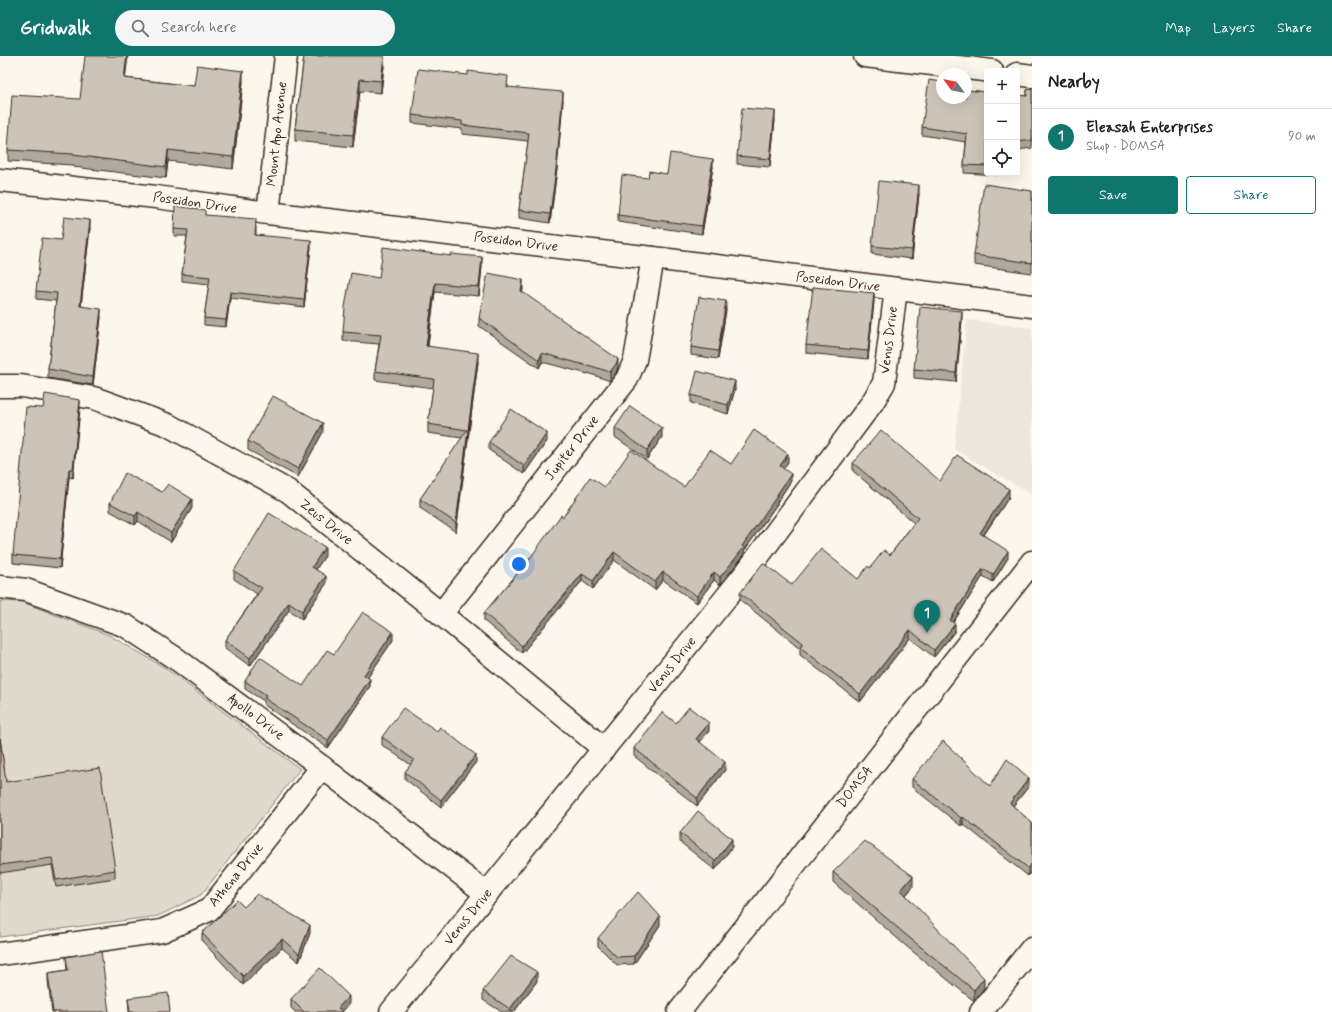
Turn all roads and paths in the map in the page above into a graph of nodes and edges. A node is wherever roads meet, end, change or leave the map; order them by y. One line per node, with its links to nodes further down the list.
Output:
1 (286, 56): 7 (street, Mount Apo Avenue)
2 (865, 56): 3 (street)
3 (984, 70)
4 (1020, 74): 5 (street)
5 (1032, 76)
6 (0, 180): 7 (street, Poseidon Drive)
7 (268, 213): 8 (street, Poseidon Drive)
8 (653, 258): 9 (street, Poseidon Drive); 14 (street, Jupiter Drive)
9 (896, 289): 10 (street, Poseidon Drive); 15 (street, Venus Drive)
10 (1032, 306)
11 (0, 386): 14 (street, Zeus Drive)
12 (1032, 562): 21 (street, DOMSA)
13 (0, 587): 16 (street, Apollo Drive)
14 (441, 614): 15 (street, Zeus Drive)
15 (604, 749): 17 (street, Venus Drive)
16 (322, 767): 17 (street, Apollo Drive); 19 (street, Athena Drive)
17 (487, 894): 20 (street, Venus Drive)
18 (1032, 948): 22 (street)
19 (0, 954)
20 (390, 1012)
21 (679, 1012)
22 (981, 1012)

